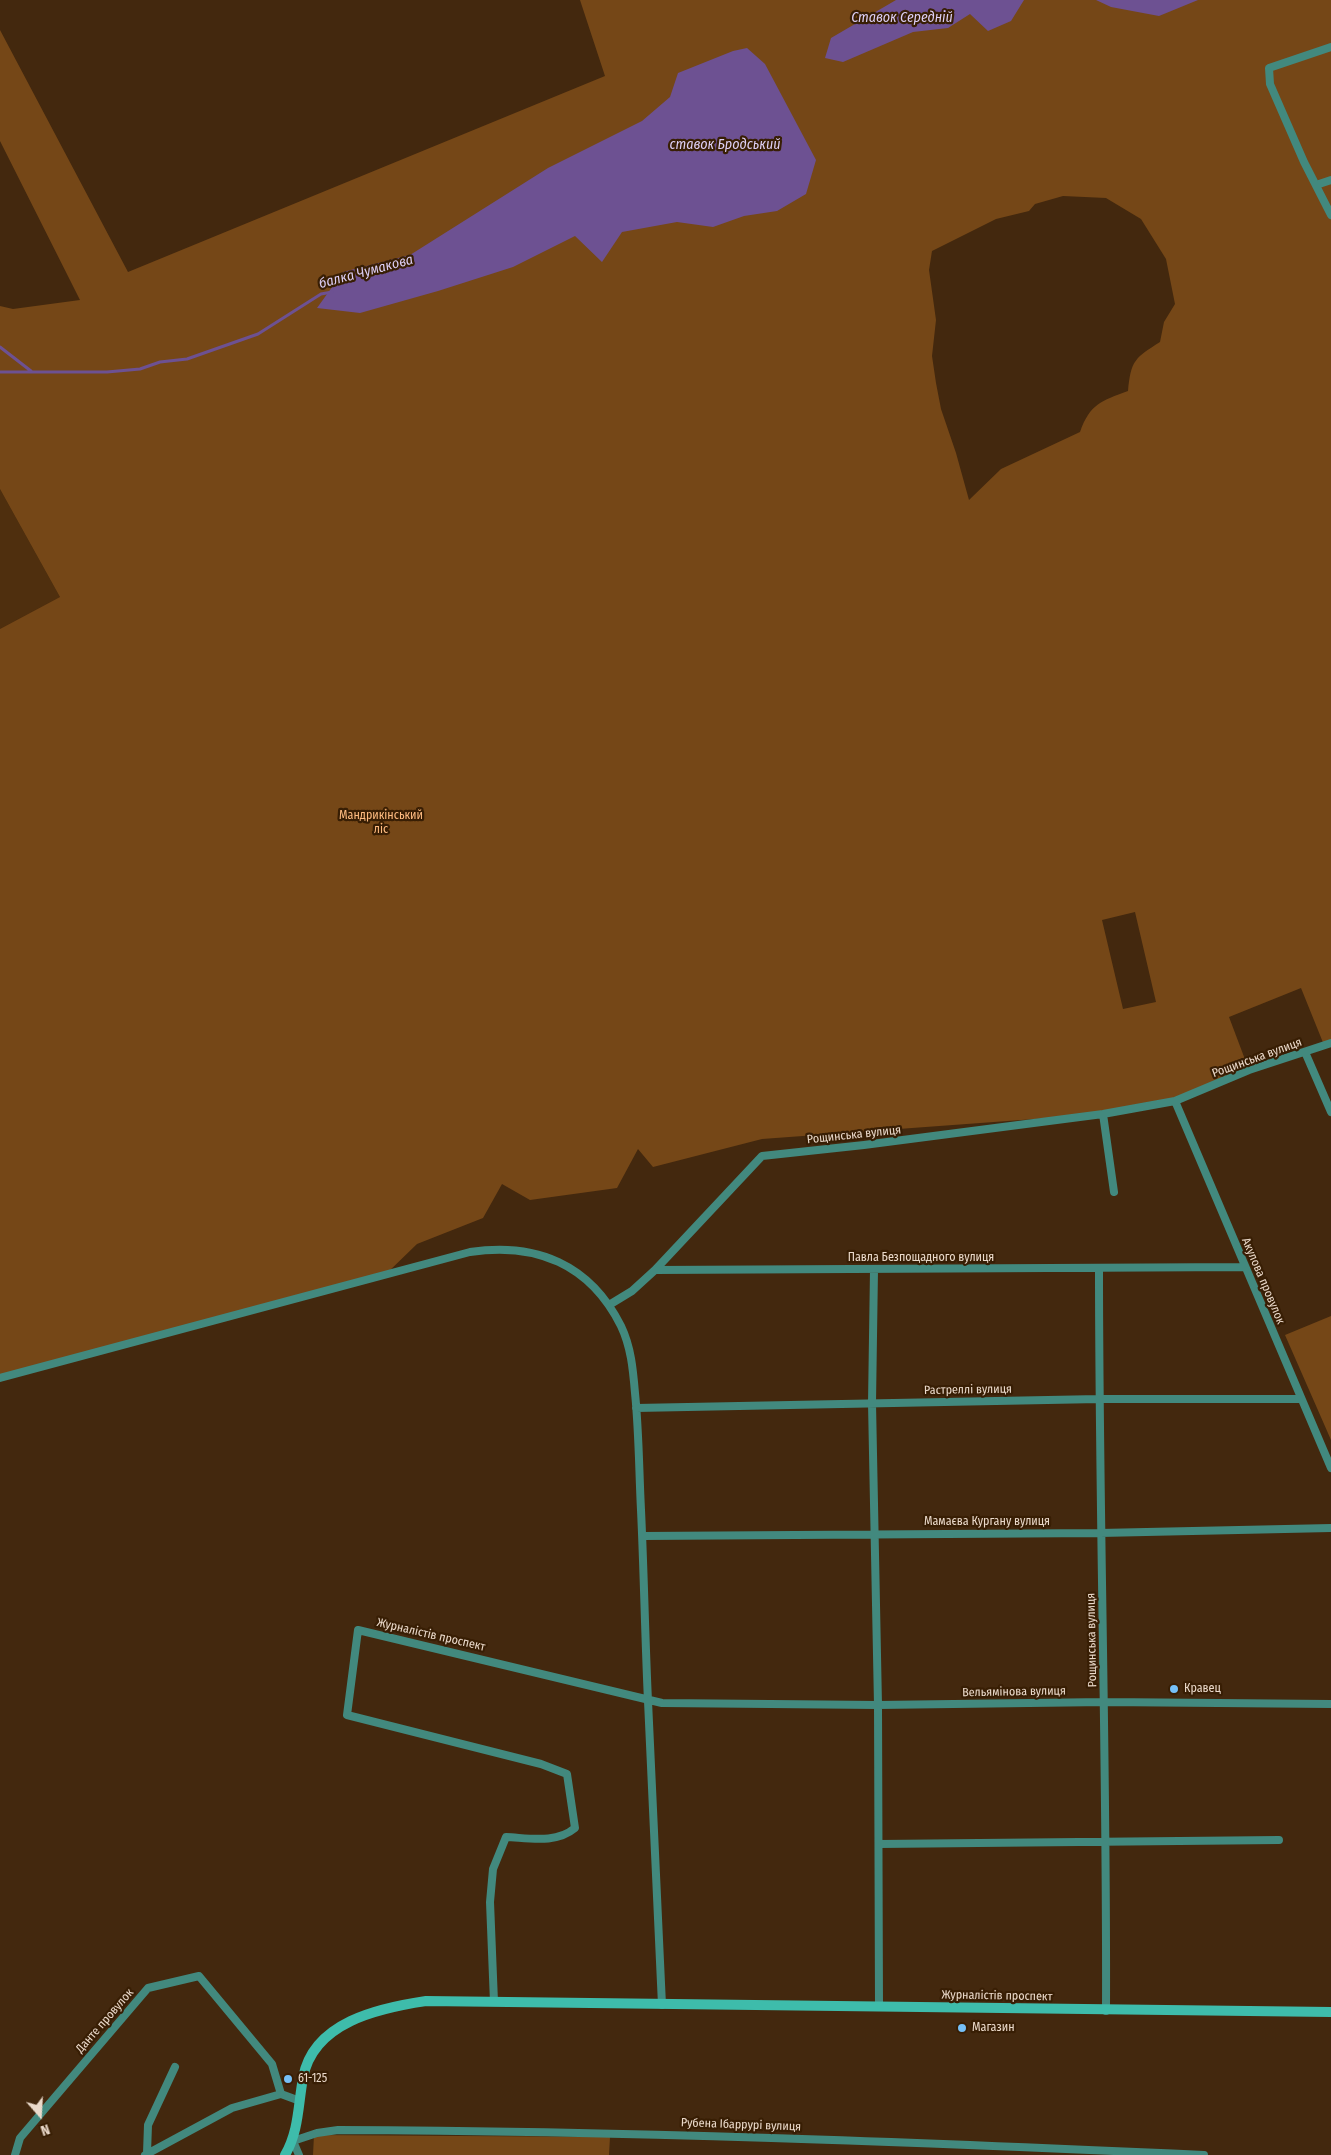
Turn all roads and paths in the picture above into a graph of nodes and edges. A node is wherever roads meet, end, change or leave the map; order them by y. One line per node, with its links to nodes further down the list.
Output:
1 (1331, 47): 3 (street)
2 (1331, 180): 3 (street)
3 (1316, 185): 4 (street)
4 (1331, 215)
5 (1331, 1043): 6 (street, Рощинська вулиця)
6 (1305, 1052): 7 (street, Рощинська вулиця); 8 (street)
7 (1176, 1101): 9 (street, Рощинська вулиця); 11 (street, Акулова провулок)
8 (1331, 1112)
9 (1103, 1114): 10 (street); 13 (street, Рощинська вулиця)
10 (1114, 1192)
11 (1245, 1267): 12 (street, Павла Безпощадного вулиця); 17 (street, Акулова провулок)
12 (1098, 1269): 14 (street, Павла Безпощадного вулиця); 18 (street, Рощинська вулиця)
13 (655, 1270): 14 (street, Павла Безпощадного вулиця); 15 (street)
14 (874, 1270): 19 (street)
15 (609, 1304): 16 (street); 20 (street)
16 (0, 1378)
17 (1301, 1399): 18 (street, Растреллі вулиця); 21 (street, Акулова провулок)
18 (1099, 1400): 19 (street, Растреллі вулиця); 23 (street, Рощинська вулиця)
19 (872, 1403): 20 (street, Растреллі вулиця); 24 (street)
20 (636, 1408): 25 (street)
21 (1331, 1468)
22 (1331, 1528): 23 (street, Мамаєва Кургану вулиця)
23 (1100, 1533): 24 (street, Мамаєва Кургану вулиця); 27 (street, Рощинська вулиця)
24 (874, 1534): 25 (street, Мамаєва Кургану вулиця); 29 (street)
25 (642, 1536): 26 (street)
26 (648, 1699): 29 (street, Вельямінова вулиця); 33 (street, Журналістів проспект); 34 (street)
27 (1104, 1702): 28 (street, Вельямінова вулиця); 29 (street, Вельямінова вулиця); 31 (street, Рощинська вулиця)
28 (1331, 1704)
29 (878, 1705): 32 (street)
30 (1280, 1840): 31 (street)
31 (1107, 1842): 32 (street); 36 (street, Рощинська вулиця)
32 (879, 1844): 35 (street)
33 (494, 2002): 34 (main road, Журналістів проспект); 40 (main road, Журналістів проспект)
34 (662, 2004): 35 (main road, Журналістів проспект)
35 (879, 2007): 36 (main road, Журналістів проспект)
36 (1106, 2011): 37 (main road, Журналістів проспект)
37 (1331, 2012)
38 (175, 2067): 42 (street)
39 (281, 2094): 40 (street); 42 (street); 43 (street, Данте провулок)
40 (300, 2101): 41 (main road, Журналістів проспект)
41 (293, 2141): 44 (main road); 45 (street); 46 (street, Рубена Ібаррурі вулиця)
42 (146, 2154)
43 (15, 2155)
44 (285, 2155)
45 (299, 2155)
46 (1204, 2155)

